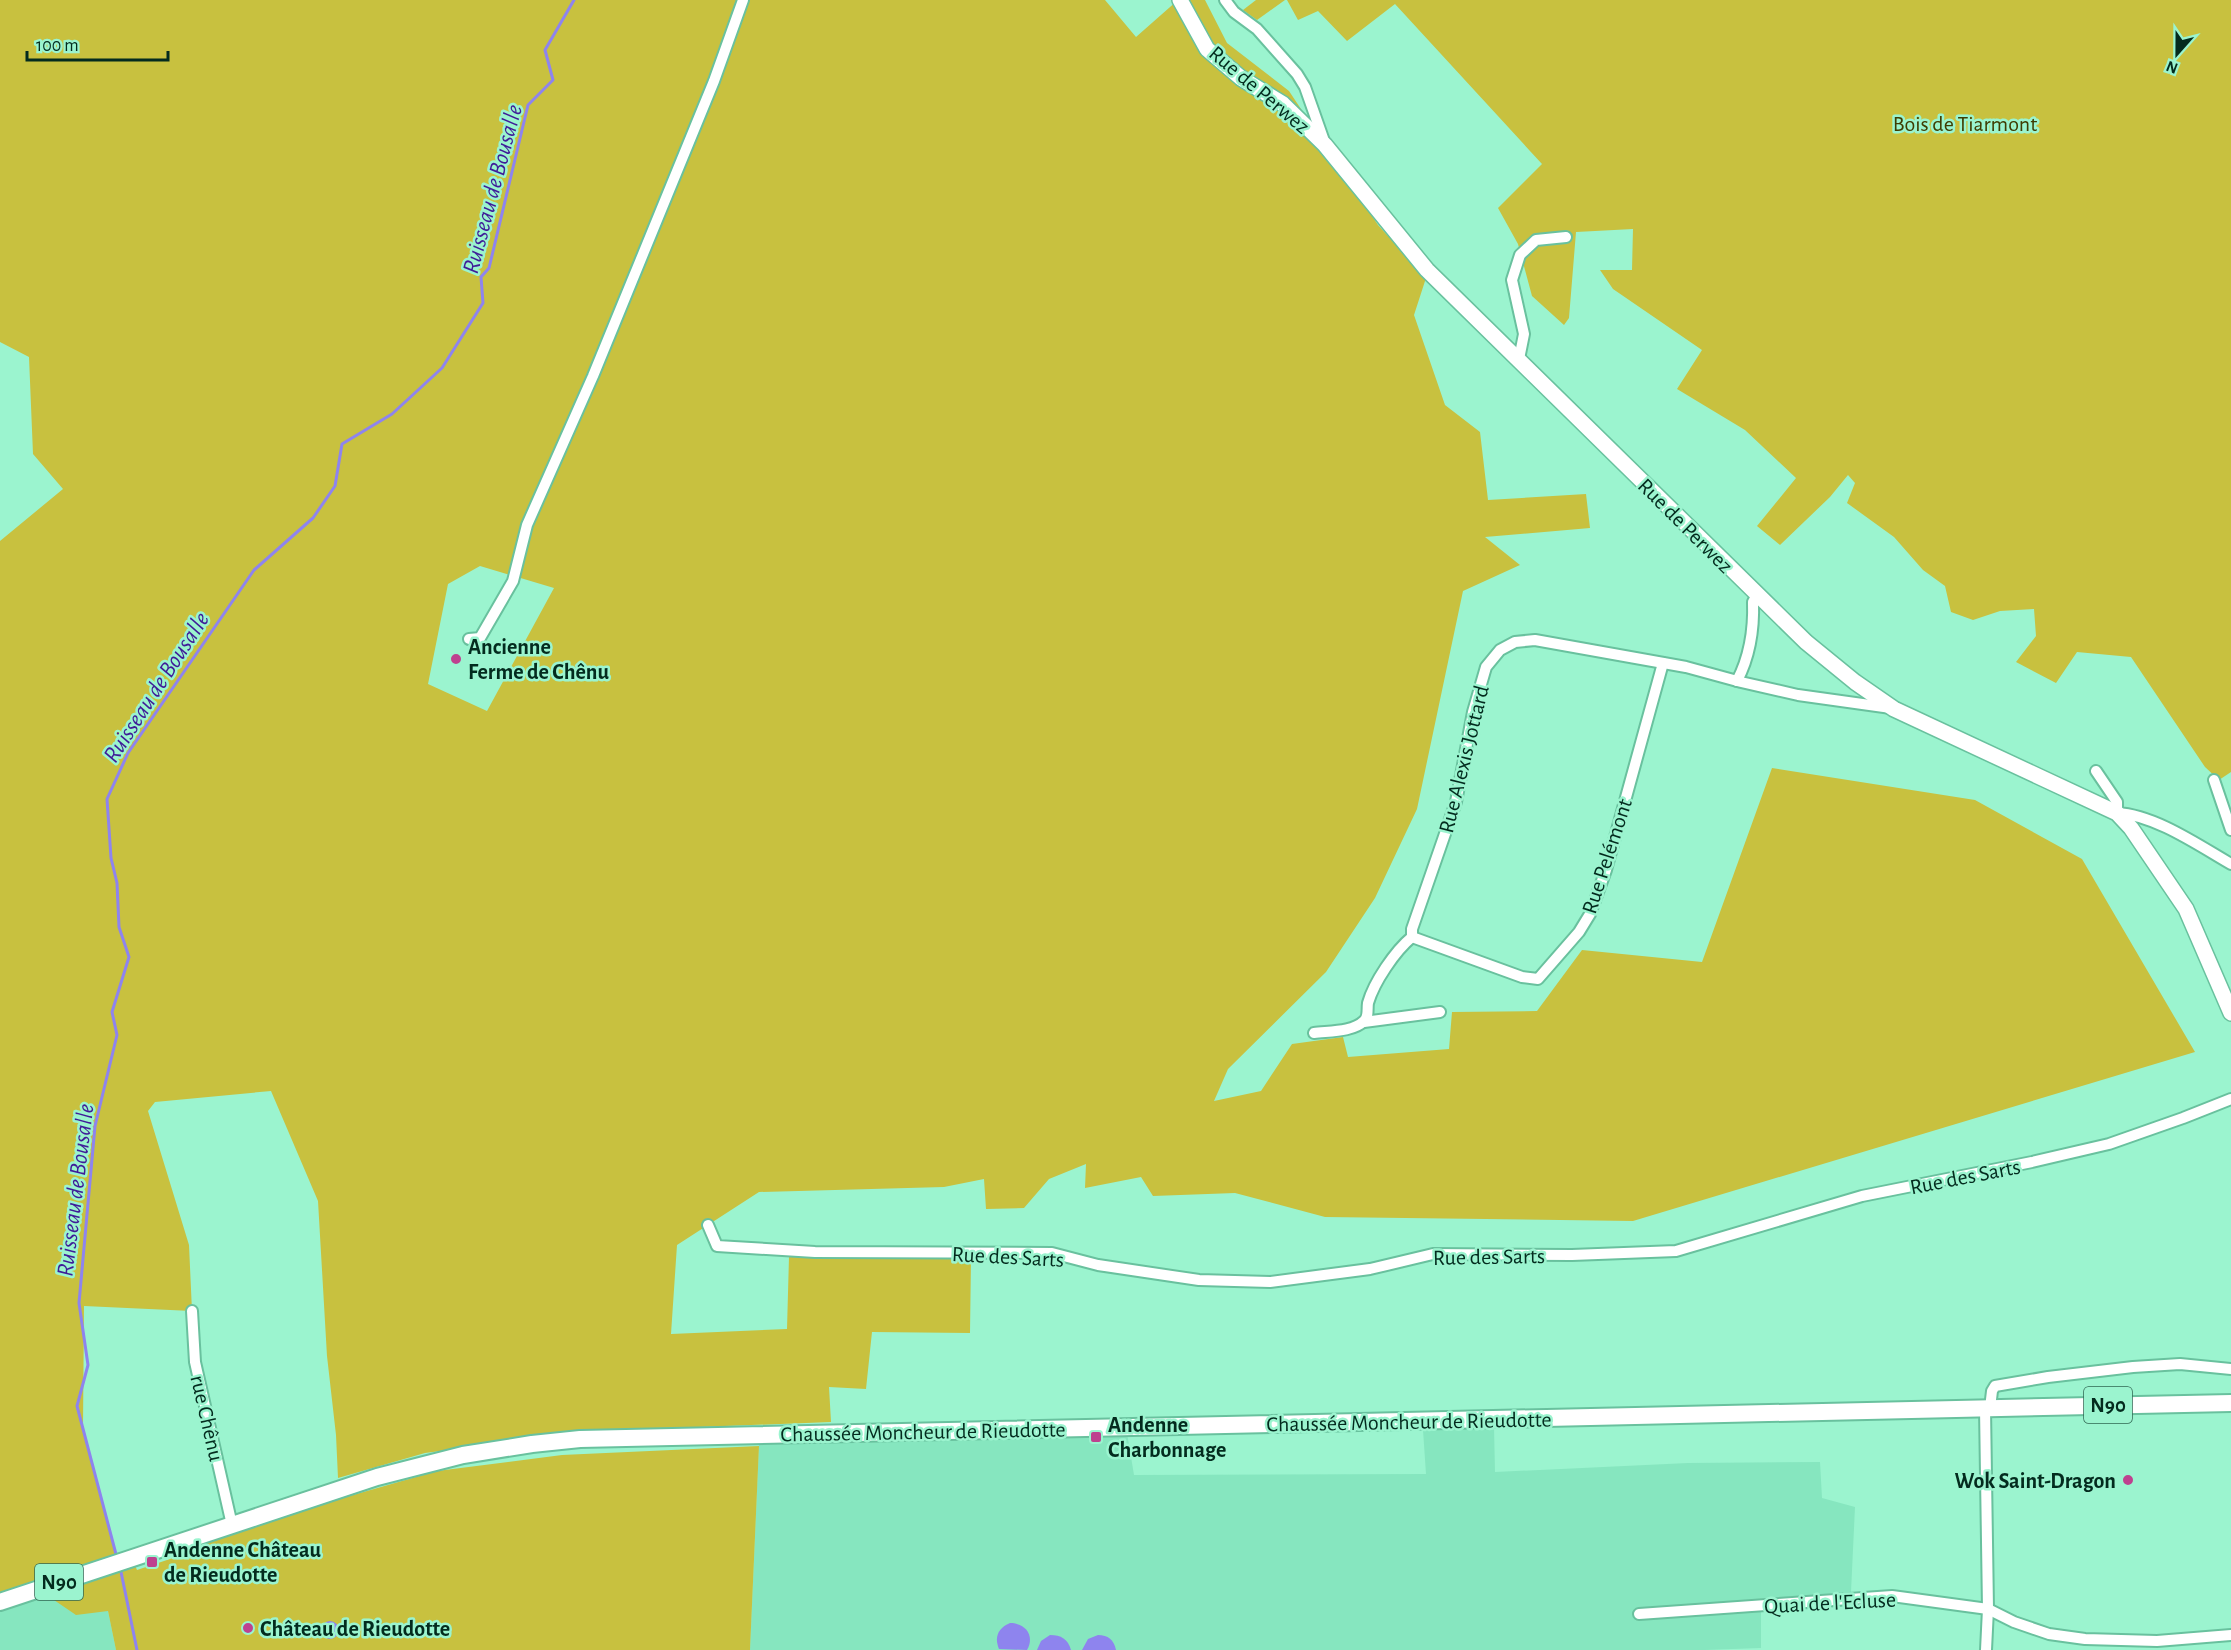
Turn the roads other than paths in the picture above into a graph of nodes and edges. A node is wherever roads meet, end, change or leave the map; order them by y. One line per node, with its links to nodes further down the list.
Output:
1 (742, 0): 8 (street)
2 (1180, 0): 4 (street, Rue de Perwez)
3 (1225, 0): 4 (street, Rue de Perwez)
4 (1325, 145): 6 (street, Rue de Perwez)
5 (1566, 237): 6 (street)
6 (1519, 359): 7 (street, Rue de Perwez)
7 (1757, 595): 10 (street); 11 (street, Rue de Perwez)
8 (469, 639)
9 (1663, 663): 10 (street); 17 (street, Rue Alexis Jottard); 17 (street, Rue Pelémont)
10 (1737, 681): 11 (street)
11 (1894, 709): 14 (street, Rue de Perwez)
12 (2096, 771): 14 (street, Rue de Perwez)
13 (2214, 780): 15 (street)
14 (2117, 813): 16 (street); 19 (street, Rue de Perwez)
15 (2231, 830)
16 (2231, 864)
17 (1412, 937): 20 (street, Rue Alexis Jottard)
18 (1440, 1012): 20 (street)
19 (2231, 1013)
20 (1364, 1022): 21 (street)
21 (1314, 1033)
22 (2231, 1099): 23 (street, Rue des Sarts)
23 (708, 1225)
24 (192, 1311): 28 (street, rue Chênu)
25 (2231, 1369): 27 (street)
26 (2231, 1403): 27 (main road, N90)
27 (1988, 1408): 28 (main road, Chaussée Moncheur de Rieudotte / N90); 30 (street)
28 (232, 1525): 29 (main road, N90)
29 (0, 1602)
30 (1988, 1609): 31 (street, Quai de l'Ecluse); 32 (street, Quai de l'Ecluse); 33 (street)
31 (1639, 1614)
32 (2231, 1635)
33 (1986, 1650)

